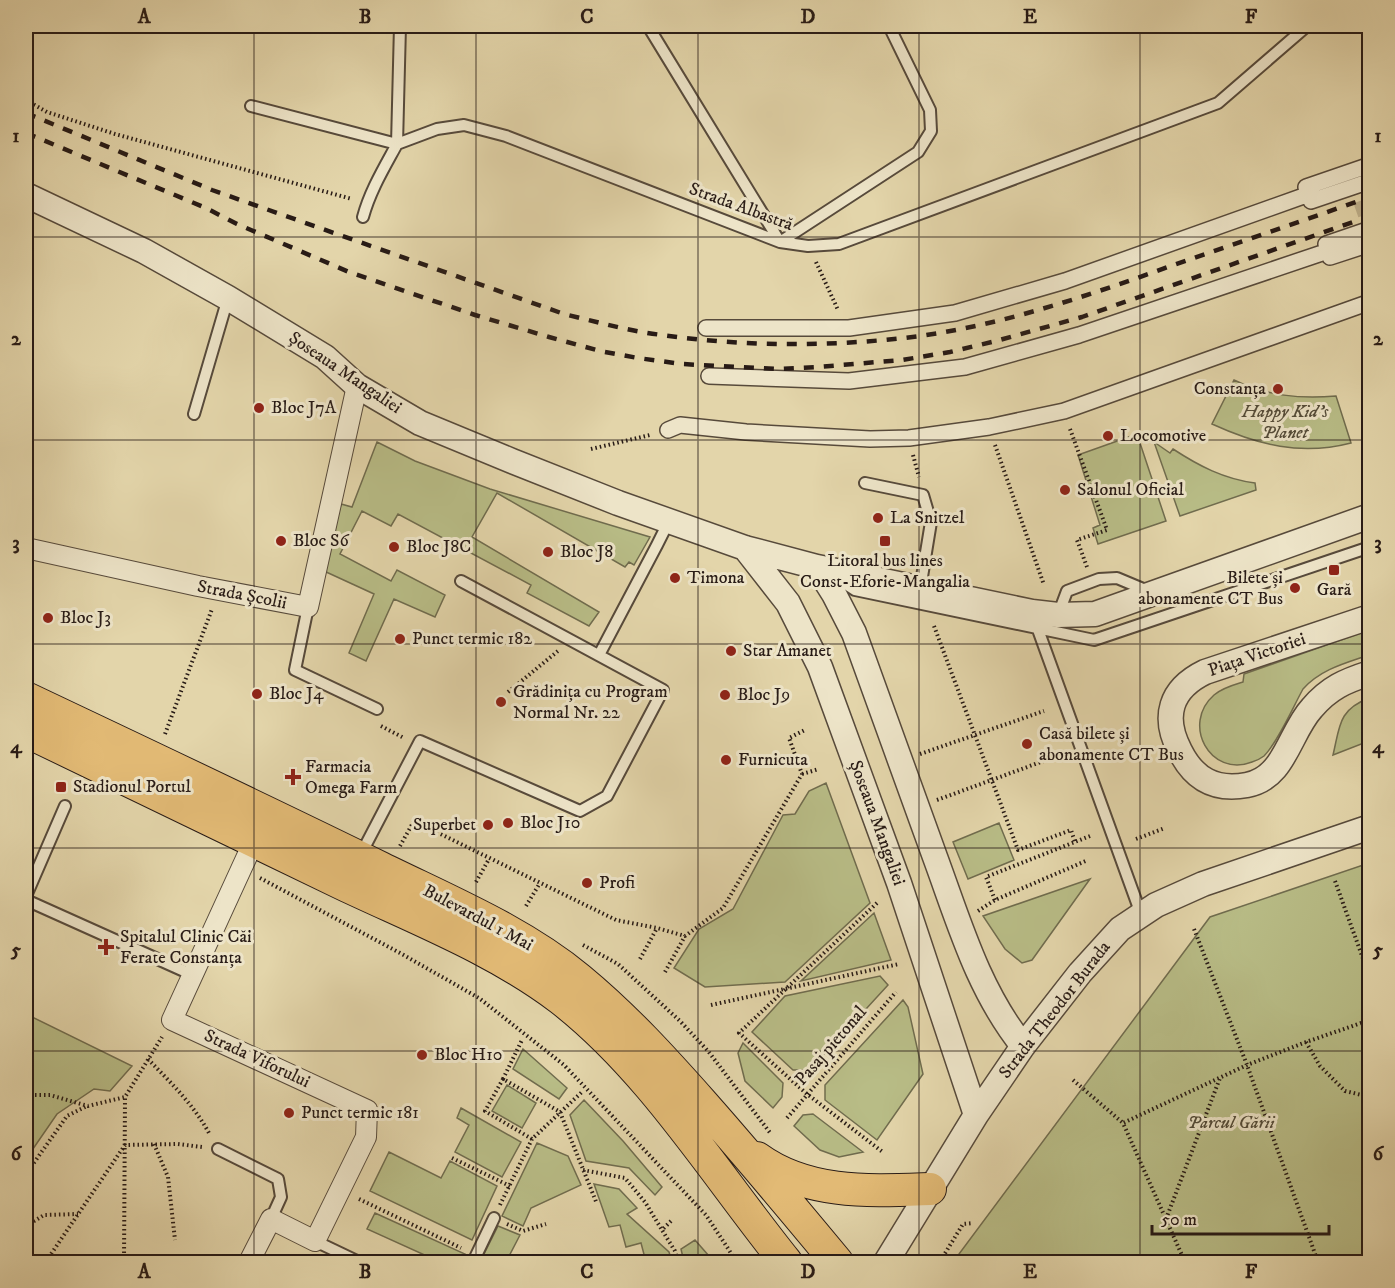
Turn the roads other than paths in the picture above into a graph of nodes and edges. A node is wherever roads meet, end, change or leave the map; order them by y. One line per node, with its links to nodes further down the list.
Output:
1 (400, 26): 6 (lane)
2 (648, 26): 13 (lane)
3 (889, 26): 13 (lane)
4 (1307, 26): 13 (lane, Strada Albastră)
5 (252, 106): 6 (lane)
6 (397, 144): 11 (lane); 13 (lane, Strada Albastră)
7 (1370, 165): 9 (street)
8 (1370, 181): 9 (street)
9 (1310, 194): 18 (street)
10 (26, 195): 16 (street, Șoseaua Mangaliei)
11 (363, 217)
12 (1370, 229): 15 (street)
13 (780, 242)
14 (1370, 244): 15 (street)
15 (1329, 250): 19 (street)
16 (228, 298): 20 (street, Șoseaua Mangaliei); 21 (lane)
17 (1370, 302): 22 (street)
18 (706, 328)
19 (709, 376)
20 (357, 386): 25 (street, Șoseaua Mangaliei); 32 (street, Strada Școlii)
21 (194, 414)
22 (668, 430)
23 (865, 483): 31 (lane)
24 (1370, 516): 34 (street, Șoseaua Mangaliei)
25 (669, 521): 28 (street, Șoseaua Mangaliei); 35 (lane)
26 (1370, 547): 34 (lane)
27 (26, 548): 32 (street, Strada Școlii)
28 (746, 548): 29 (street, Șoseaua Mangaliei); 48 (street, Șoseaua Mangaliei)
29 (817, 567): 31 (street, Șoseaua Mangaliei); 34 (lane); 47 (street)
30 (461, 581): 35 (lane)
31 (920, 589): 34 (street, Șoseaua Mangaliei)
32 (308, 607): 38 (lane)
33 (1370, 617): 36 (street, Piața Victoriei)
34 (1035, 620): 45 (lane)
35 (599, 655): 43 (lane)
36 (1370, 673)
37 (26, 698): 43 (main road, Bulevardul 1 Mai)
38 (377, 709)
39 (26, 731): 42 (main road, Bulevardul 1 Mai)
40 (65, 806): 44 (lane)
41 (1370, 827): 45 (street, Strada Theodor Burada)
42 (248, 855): 46 (street); 54 (main road, Bulevardul 1 Mai)
43 (359, 857): 49 (main road, Bulevardul 1 Mai)
44 (26, 898): 46 (lane)
45 (1141, 914): 47 (street, Strada Theodor Burada)
46 (193, 975): 55 (street, Strada Viforului)
47 (1023, 1046): 48 (street, Strada Theodor Burada)
48 (976, 1115): 51 (street, Strada Theodor Burada)
49 (735, 1140): 51 (main road); 61 (main road, Bulevardul 1 Mai)
50 (218, 1149): 53 (lane)
51 (930, 1189): 62 (street, Strada Theodor Burada)
52 (494, 1218): 58 (lane)
53 (271, 1219): 55 (street); 56 (street)
54 (755, 1224): 59 (main road); 60 (main road, Bulevardul 1 Mai)
55 (315, 1241): 57 (lane)
56 (249, 1263)
57 (359, 1263)
58 (473, 1263)
59 (766, 1263)
60 (786, 1263)
61 (837, 1263)
62 (886, 1263)

